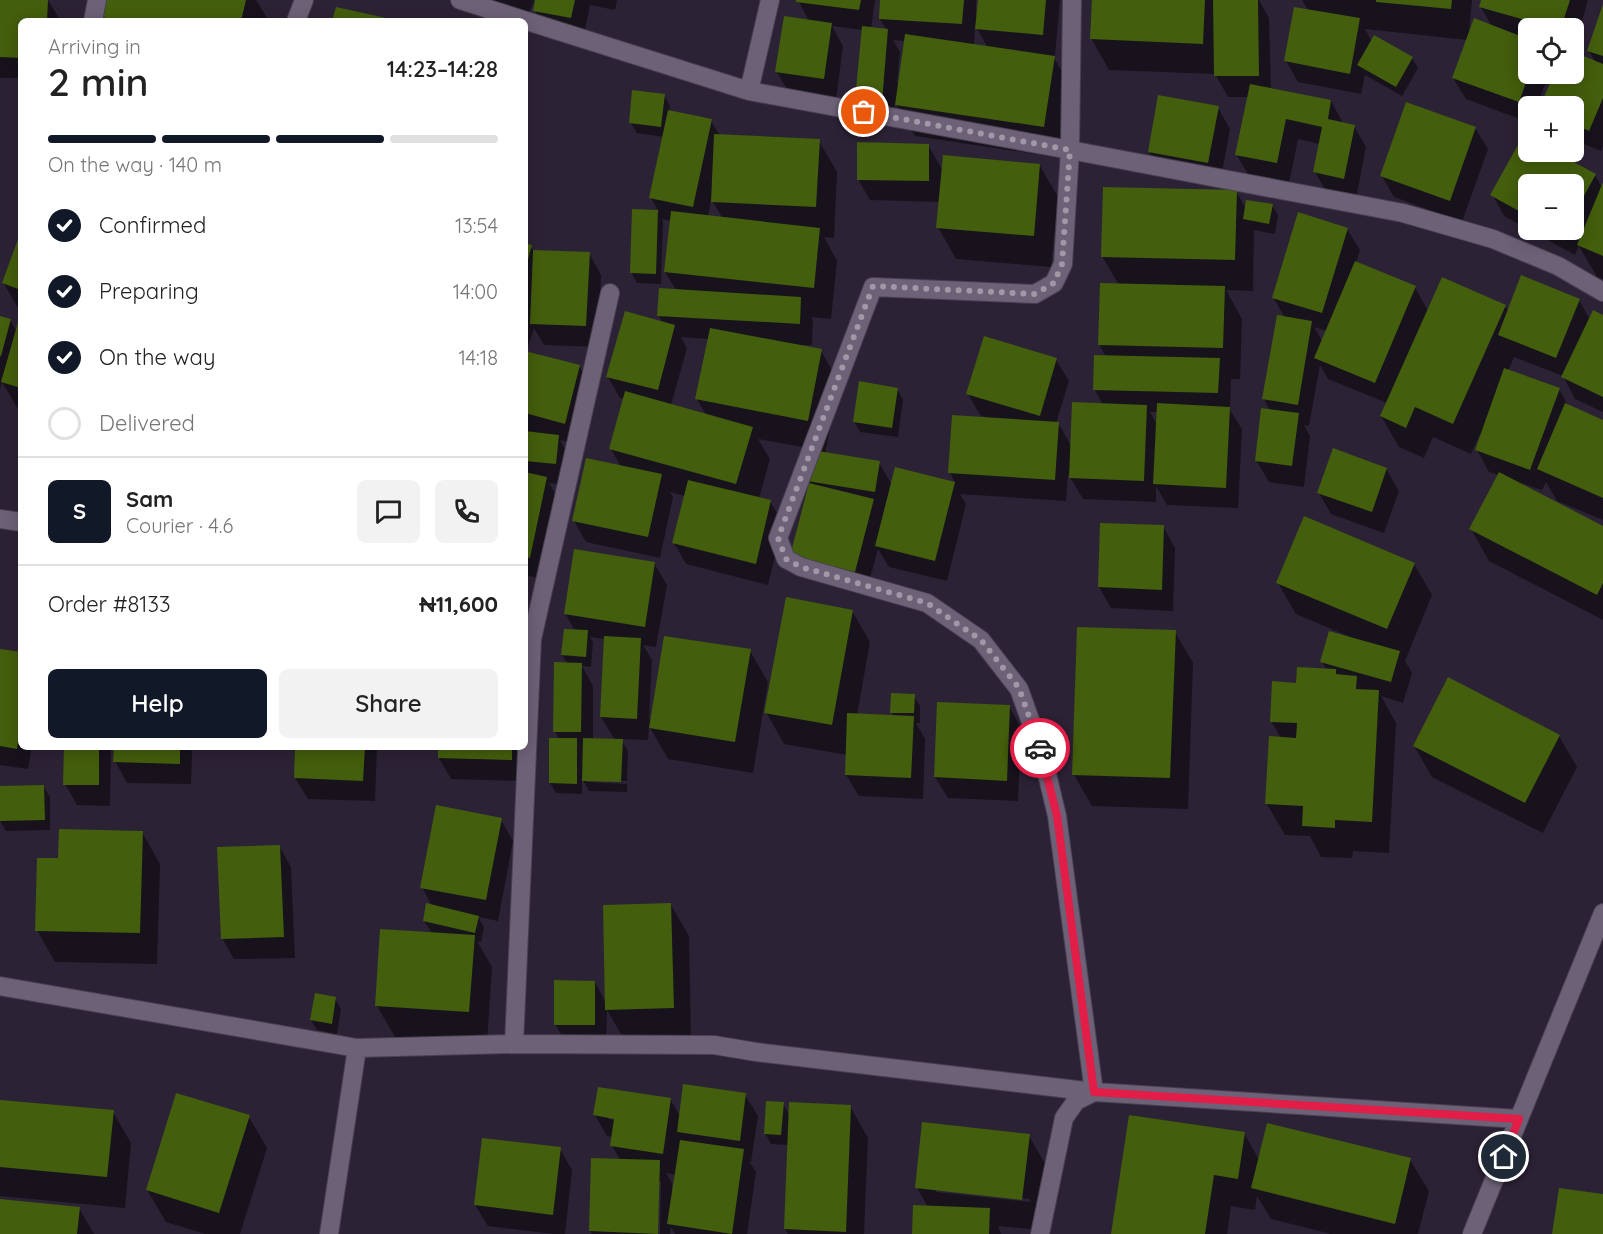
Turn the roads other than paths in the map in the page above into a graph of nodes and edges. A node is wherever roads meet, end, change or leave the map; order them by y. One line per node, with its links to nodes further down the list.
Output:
1 (97, 0): 6 (street)
2 (304, 0): 7 (street)
3 (460, 0): 8 (street)
4 (770, 0): 10 (street)
5 (1072, 0): 11 (street)
6 (94, 18)
7 (297, 18)
8 (517, 18)
9 (528, 21): 10 (street)
10 (749, 91): 11 (street)
11 (1070, 150): 12 (street); 22 (street)
12 (1603, 292)
13 (610, 293): 16 (street)
14 (0, 519): 15 (street)
15 (18, 522)
16 (528, 638)
17 (524, 750): 20 (street)
18 (1603, 913): 23 (street)
19 (0, 986): 21 (street)
20 (514, 1044): 21 (street); 22 (street)
21 (357, 1047): 24 (street)
22 (1094, 1092): 23 (street); 25 (street)
23 (1519, 1119): 26 (street)
24 (328, 1234)
25 (1040, 1234)
26 (1473, 1234)

